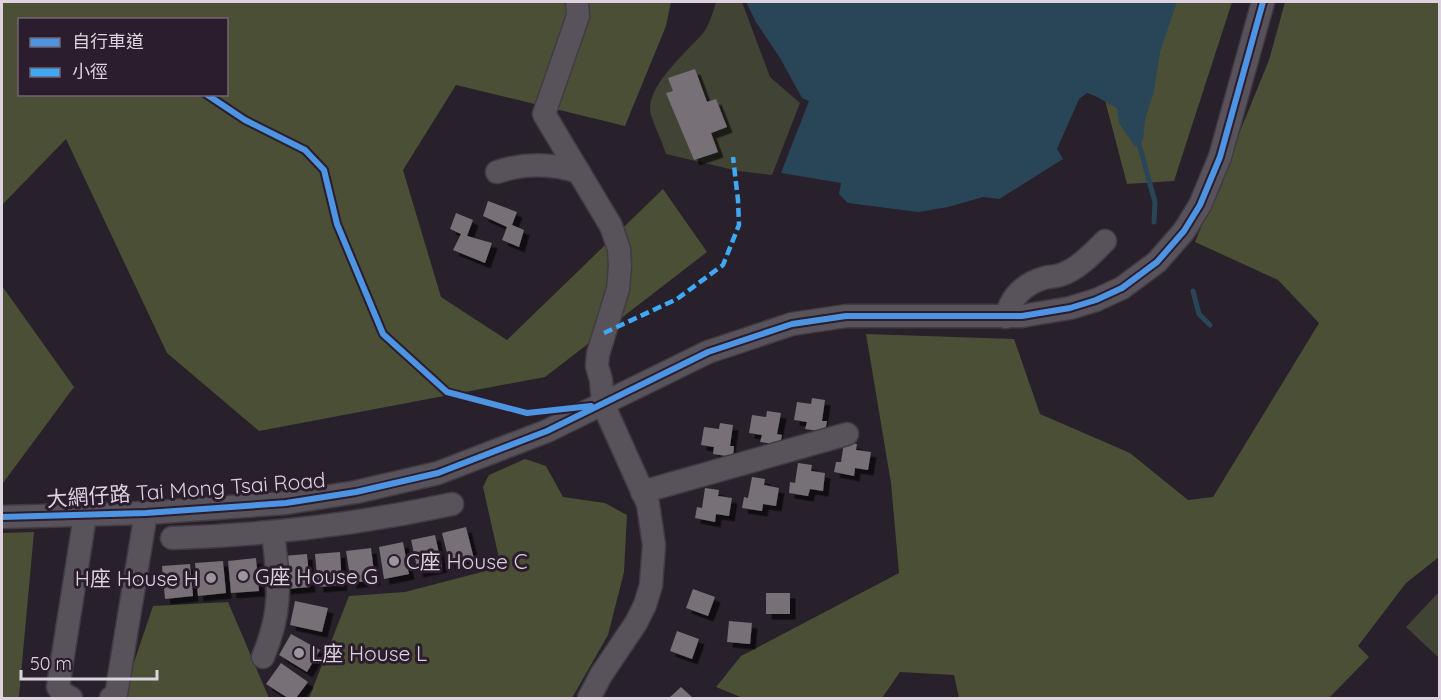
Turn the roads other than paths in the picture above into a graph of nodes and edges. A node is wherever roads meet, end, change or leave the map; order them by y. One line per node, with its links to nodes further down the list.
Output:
1 (578, 2): 4 (street)
2 (1263, 2): 6 (street, 大網仔路 Tai Mong Tsai Road)
3 (497, 172): 4 (street)
4 (579, 172): 7 (street)
5 (1105, 241): 6 (street)
6 (1006, 317): 7 (street, 大網仔路 Tai Mong Tsai Road)
7 (603, 404): 9 (street, 大網仔路 Tai Mong Tsai Road); 10 (street)
8 (847, 434): 10 (street)
9 (422, 477): 11 (street, 大網仔路 Tai Mong Tsai Road); 14 (street)
10 (642, 492): 19 (street)
11 (146, 513): 12 (street, 大網仔路 Tai Mong Tsai Road); 18 (street)
12 (85, 516): 13 (street, 大網仔路 Tai Mong Tsai Road); 17 (street)
13 (2, 518)
14 (273, 533): 15 (street); 16 (street)
15 (172, 538)
16 (263, 657)
17 (71, 699)
18 (111, 699)
19 (589, 699)

